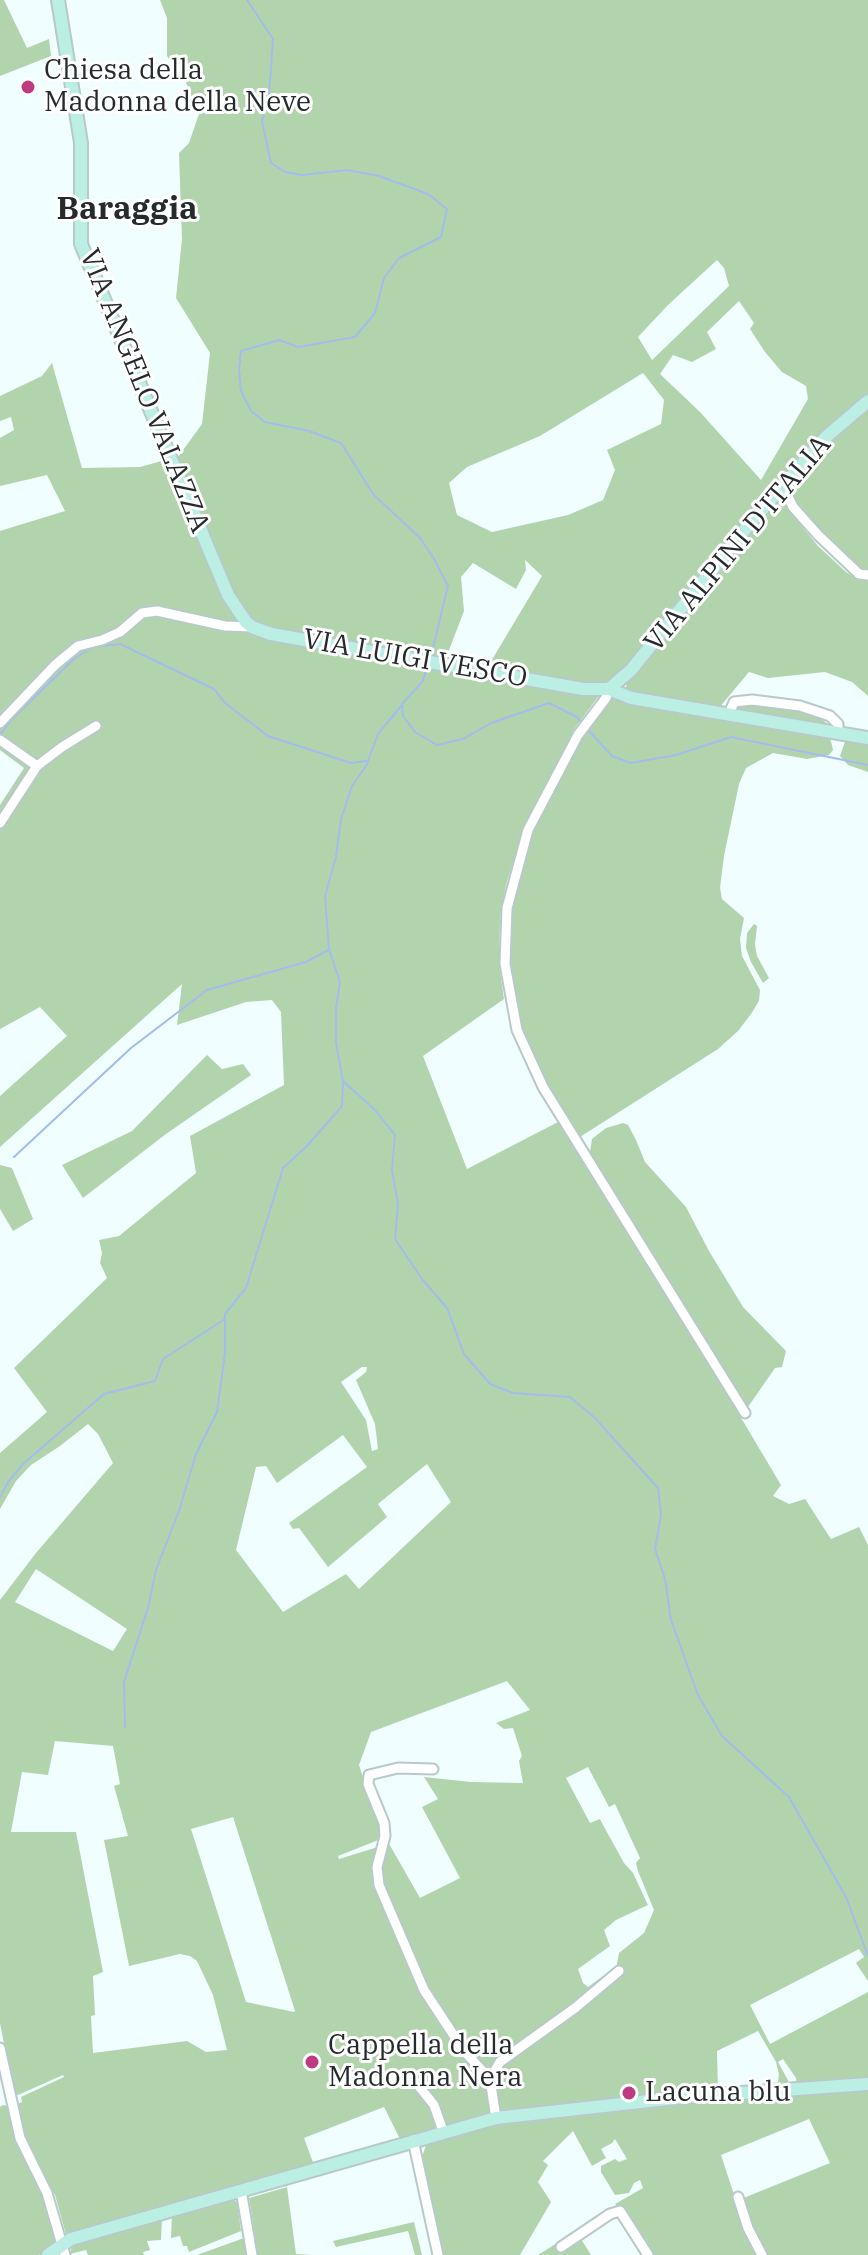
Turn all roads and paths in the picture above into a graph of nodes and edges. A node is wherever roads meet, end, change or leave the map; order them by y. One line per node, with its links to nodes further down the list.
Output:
1 (58, 0): 5 (street, VIA ANGELO VALAZZA)
2 (868, 401): 3 (street, VIA ALPINI D'ITALIA)
3 (783, 486): 4 (street); 6 (street, VIA ALPINI D'ITALIA)
4 (868, 575)
5 (252, 627): 6 (street, VIA LUIGI VESCO); 8 (street, VIA LUIGI VESCO)
6 (609, 689): 7 (street, VIA LUIGI VESCO); 15 (street)
7 (729, 714): 10 (street, VIA LUIGI VESCO); 10 (street)
8 (0, 723)
9 (96, 726): 13 (street)
10 (838, 733): 11 (street, VIA LUIGI VESCO)
11 (868, 738)
12 (1, 741): 13 (street)
13 (37, 766): 14 (street)
14 (0, 823)
15 (745, 1413)
16 (433, 1769): 19 (street)
17 (619, 1971): 19 (street)
18 (0, 2048): 28 (street)
19 (490, 2079): 22 (street)
20 (344, 2081): 23 (street)
21 (868, 2084): 22 (street)
22 (496, 2118): 23 (street)
23 (443, 2131): 24 (street)
24 (413, 2140): 25 (street); 31 (street)
25 (241, 2190): 28 (street); 30 (street)
26 (738, 2197): 33 (street)
27 (561, 2247): 32 (street)
28 (64, 2250): 29 (street)
29 (48, 2255)
30 (252, 2255)
31 (438, 2255)
32 (648, 2255)
33 (762, 2255)

